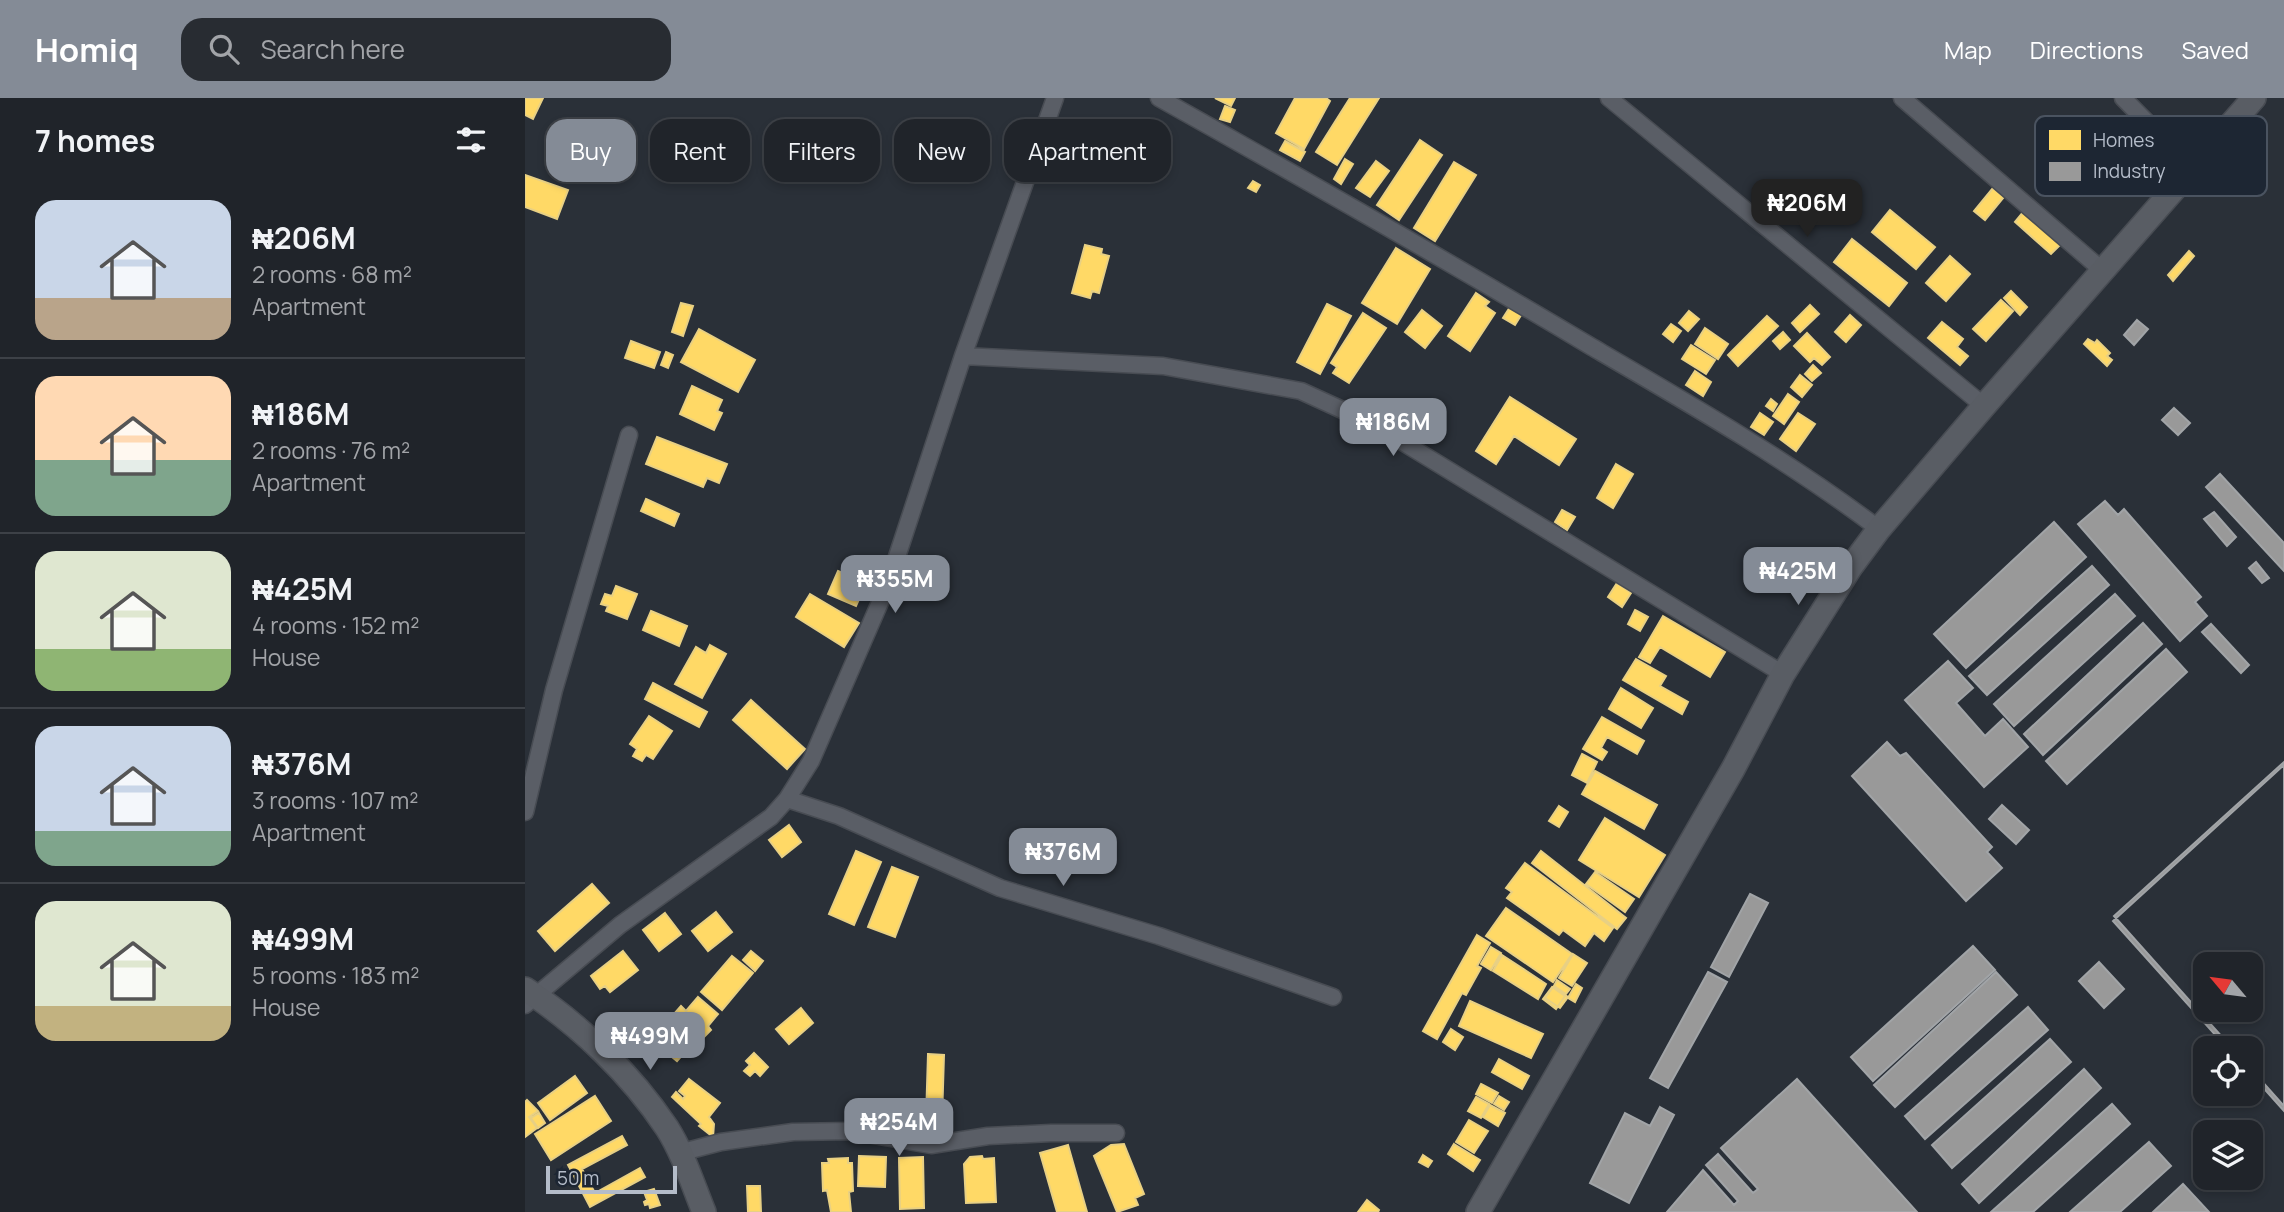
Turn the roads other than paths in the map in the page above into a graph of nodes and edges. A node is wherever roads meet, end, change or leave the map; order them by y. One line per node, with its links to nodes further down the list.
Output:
1 (1055, 98): 11 (street)
2 (1159, 98): 14 (street)
3 (1609, 98): 12 (street)
4 (1902, 98): 10 (street)
5 (2123, 98): 7 (street)
6 (2254, 98): 8 (street)
7 (2140, 116)
8 (2239, 116)
9 (2169, 196): 10 (street)
10 (2102, 270): 12 (street)
11 (963, 356): 15 (street); 16 (street)
12 (1984, 406): 14 (street)
13 (629, 435): 17 (street)
14 (1879, 529): 15 (street)
15 (1783, 674): 23 (street)
16 (787, 799): 18 (street); 19 (street)
17 (525, 812)
18 (528, 997): 21 (street)
19 (1333, 997)
20 (1116, 1133): 21 (street)
21 (679, 1153): 22 (street)
22 (704, 1212)
23 (1478, 1212)

